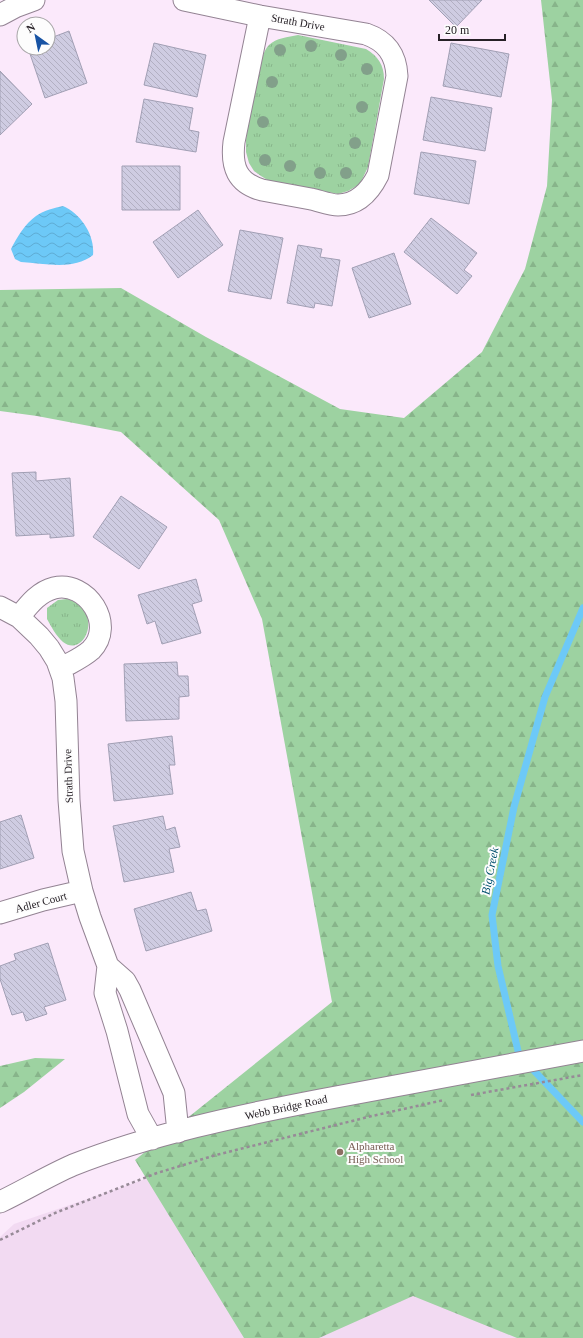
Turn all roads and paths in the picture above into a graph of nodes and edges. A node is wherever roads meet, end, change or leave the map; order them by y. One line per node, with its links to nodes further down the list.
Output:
1 (34, 0): 3 (street)
2 (184, 0): 4 (street, Strath Drive)
3 (0, 15)
4 (260, 16): 4 (street, Strath Drive)
5 (0, 607): 6 (street, Strath Drive)
6 (19, 617): 7 (street, Strath Drive); 7 (street)
7 (60, 669): 8 (street, Strath Drive)
8 (82, 891): 9 (street, Adler Court); 10 (street, Strath Drive)
9 (0, 913)
10 (108, 966): 11 (street, Strath Drive); 12 (street, Strath Drive)
11 (140, 1013): 12 (street); 17 (street, Strath Drive)
12 (115, 1023): 18 (street, Strath Drive)
13 (583, 1051): 17 (street, Webb Bridge Road)
14 (583, 1075): 15 (path)
15 (469, 1096)
16 (447, 1100): 20 (path)
17 (178, 1132): 18 (street, Webb Bridge Road)
18 (152, 1139): 19 (street, Webb Bridge Road)
19 (0, 1202)
20 (0, 1240)

